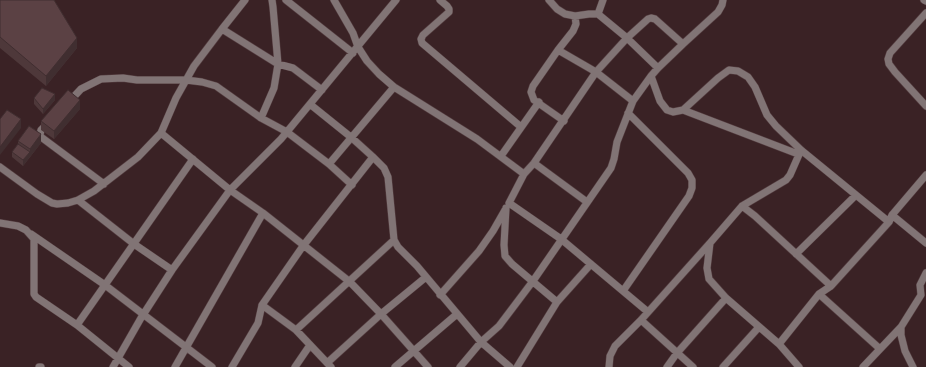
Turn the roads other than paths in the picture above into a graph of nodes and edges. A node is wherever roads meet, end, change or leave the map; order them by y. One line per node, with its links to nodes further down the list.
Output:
1 (246, 0): 13 (street)
2 (272, 0): 19 (street)
3 (286, 0): 18 (street)
4 (334, 0): 16 (street)
5 (396, 0): 16 (street)
6 (440, 0): 36 (street)
7 (549, 0): 12 (street)
8 (603, 0): 11 (street)
9 (722, 0): 15 (street)
10 (926, 13): 29 (street)
11 (598, 14): 12 (street); 14 (street)
12 (575, 16): 17 (street)
13 (222, 29): 19 (street); 23 (street)
14 (627, 38): 15 (street); 20 (street); 21 (street)
15 (683, 44): 20 (street)
16 (358, 47): 18 (street); 24 (street)
17 (558, 50): 21 (street); 27 (street)
18 (353, 53): 25 (street)
19 (278, 64): 25 (street); 33 (street)
20 (658, 68): 22 (street)
21 (596, 72): 26 (street); 35 (street)
22 (651, 76): 26 (street); 31 (street)
23 (186, 80): 30 (street); 33 (street); 38 (street)
24 (394, 87): 39 (street); 42 (street)
25 (322, 90): 28 (street)
26 (633, 101): 32 (street)
27 (539, 102): 35 (street); 36 (street)
28 (311, 105): 37 (street); 39 (street)
29 (926, 106)
30 (61, 110)
31 (683, 110): 40 (street); 40 (street)
32 (628, 113): 54 (street); 77 (street)
33 (261, 118): 37 (street)
34 (51, 120): 49 (street)
35 (564, 121): 44 (street)
36 (521, 127): 42 (street)
37 (287, 132): 45 (street); 51 (street)
38 (161, 134): 43 (street); 49 (street)
39 (352, 138): 41 (street); 45 (street)
40 (799, 152): 52 (street); 56 (street)
41 (373, 156): 50 (street); 63 (street)
42 (501, 156): 47 (street)
43 (193, 159): 51 (street); 66 (street)
44 (534, 163): 47 (street); 54 (street)
45 (329, 164): 50 (street)
46 (0, 167): 53 (street)
47 (524, 174): 55 (street)
48 (924, 180): 58 (street)
49 (104, 184): 53 (street)
50 (352, 185): 67 (street)
51 (230, 190): 57 (street); 70 (street)
52 (856, 195): 59 (street); 68 (street)
53 (78, 200): 66 (street)
54 (587, 202): 62 (street)
55 (507, 206): 62 (street); 73 (street); 79 (street)
56 (742, 206): 64 (street); 68 (street)
57 (263, 213): 67 (street); 96 (street)
58 (892, 215): 59 (street); 65 (street)
59 (889, 222): 76 (street)
60 (0, 223): 61 (street)
61 (31, 234): 75 (street); 89 (street)
62 (561, 239): 69 (street); 73 (street)
63 (394, 240): 72 (street); 74 (street)
64 (710, 243): 81 (street); 84 (street)
65 (926, 243)
66 (134, 244): 70 (street); 75 (street)
67 (303, 246): 74 (street); 83 (street)
68 (796, 254): 76 (street)
69 (591, 264): 77 (street); 82 (street)
70 (172, 270): 87 (street)
71 (926, 273): 80 (street)
72 (426, 277): 79 (street); 85 (street)
73 (533, 281): 82 (street); 93 (street)
74 (350, 282): 85 (street); 92 (street)
75 (105, 285): 87 (street); 89 (street)
76 (831, 286): 78 (street)
77 (623, 291): 84 (street)
78 (819, 294): 94 (street); 97 (street)
79 (440, 295): 86 (street)
80 (923, 297): 91 (street)
81 (726, 298): 90 (street); 99 (street)
82 (557, 302): 112 (street)
83 (262, 304): 92 (street); 106 (street)
84 (648, 312): 88 (street)
85 (381, 314): 98 (street); 101 (street)
86 (457, 314): 93 (street); 98 (street)
87 (144, 315): 96 (street); 100 (street)
88 (641, 320): 99 (street); 113 (street)
89 (77, 325): 100 (street)
90 (759, 327): 94 (street); 116 (street)
91 (901, 327): 97 (street); 119 (street)
92 (296, 330): 95 (street)
93 (481, 342): 110 (street); 111 (street)
94 (779, 344): 117 (street)
95 (310, 345): 101 (street); 107 (street)
96 (186, 347): 104 (street); 105 (street)
97 (879, 348): 118 (street)
98 (413, 351): 108 (street); 109 (street)
99 (677, 353): 114 (street); 115 (street)
100 (118, 358): 102 (street); 103 (street)
101 (329, 365)
102 (113, 367)
103 (130, 367)
104 (175, 367)
105 (212, 367)
106 (232, 367)
107 (295, 367)
108 (395, 367)
109 (428, 367)
110 (460, 367)
111 (510, 367)
112 (517, 367)
113 (609, 367)
114 (667, 367)
115 (693, 367)
116 (723, 367)
117 (799, 367)
118 (863, 367)
119 (913, 367)

